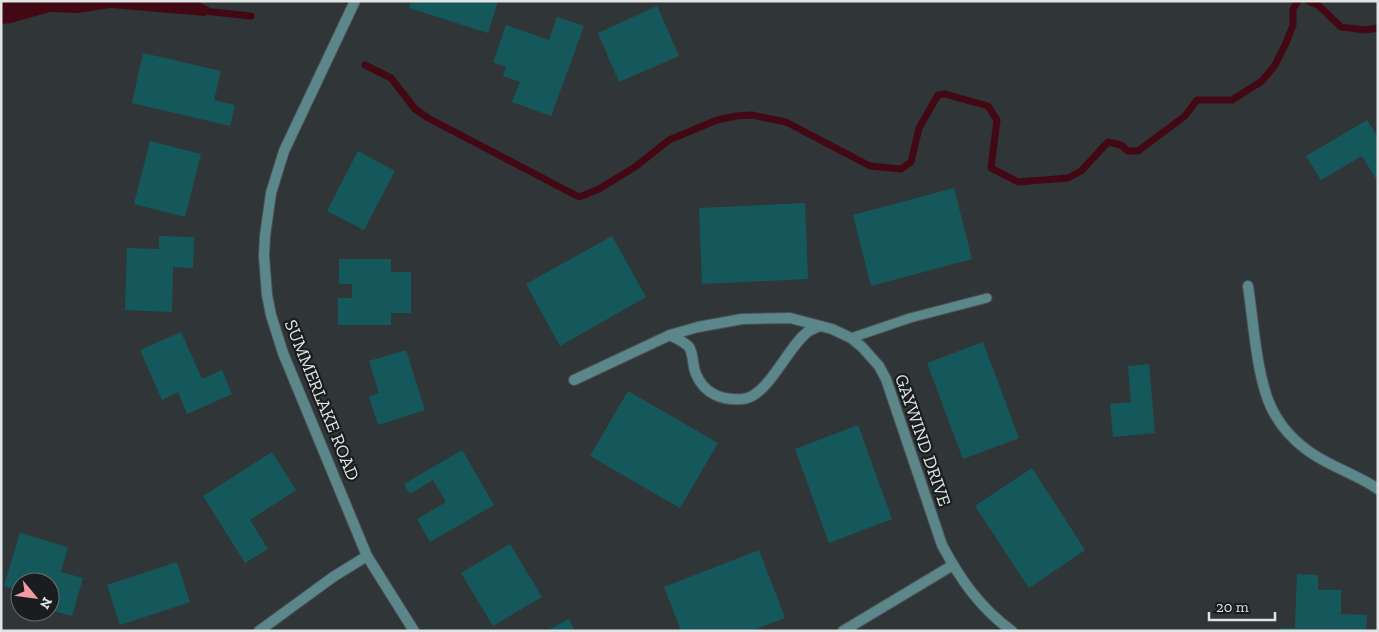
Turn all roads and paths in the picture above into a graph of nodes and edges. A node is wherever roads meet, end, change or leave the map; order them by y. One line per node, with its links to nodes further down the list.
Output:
1 (355, 1): 9 (street, SUMMERLAKE ROAD)
2 (1248, 286): 8 (street)
3 (986, 298): 6 (lane)
4 (820, 326): 5 (street, GAYWIND DRIVE); 5 (street); 6 (street, GAYWIND DRIVE)
5 (670, 335): 7 (street, GAYWIND DRIVE)
6 (851, 338): 10 (street, GAYWIND DRIVE)
7 (574, 380)
8 (1378, 489)
9 (367, 556): 11 (street); 12 (street, SUMMERLAKE ROAD)
10 (953, 566): 13 (street); 14 (street, GAYWIND DRIVE)
11 (259, 631)
12 (414, 631)
13 (843, 631)
14 (1012, 631)

